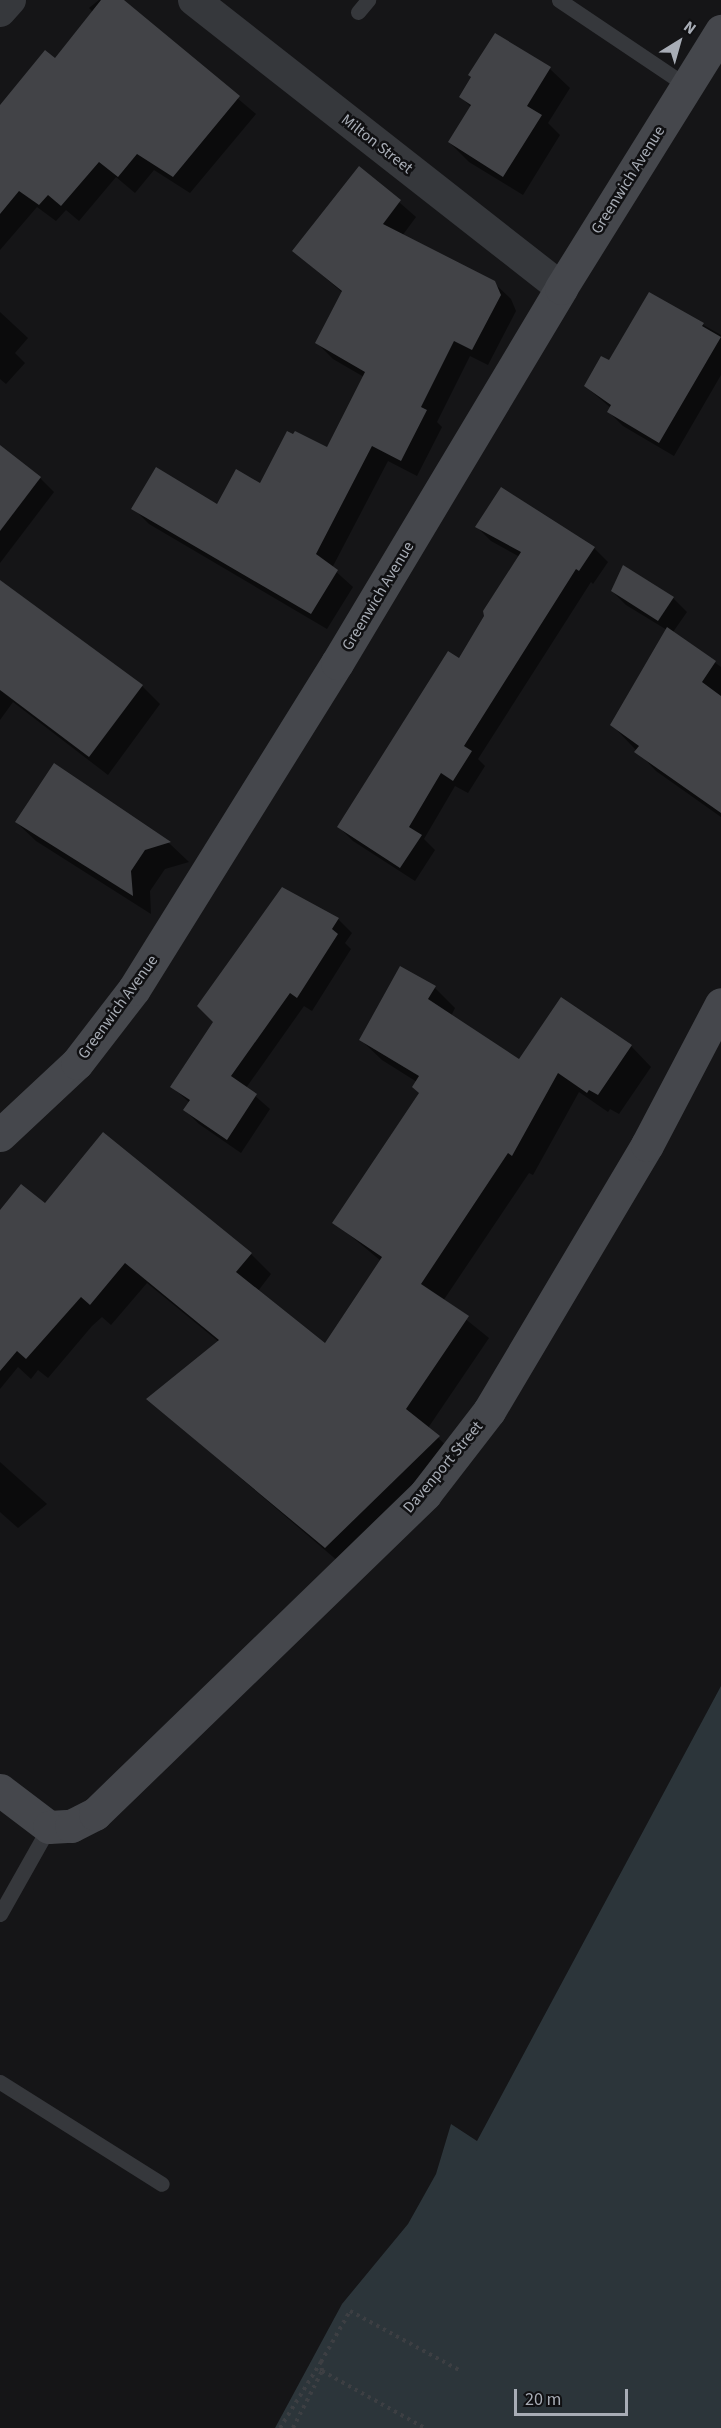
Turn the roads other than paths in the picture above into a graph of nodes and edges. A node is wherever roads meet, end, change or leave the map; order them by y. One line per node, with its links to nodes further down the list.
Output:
1 (10, 0): 4 (street)
2 (194, 0): 7 (street, Milton Street)
3 (559, 0): 6 (lane)
4 (0, 11)
5 (721, 31): 6 (main road, Greenwich Avenue)
6 (687, 86): 7 (main road, Greenwich Avenue)
7 (561, 288): 9 (main road, Greenwich Avenue)
8 (721, 1004): 11 (main road, Davenport Street)
9 (0, 1135)
10 (0, 1790): 11 (main road)
11 (49, 1827): 12 (lane)
12 (0, 1914)
13 (0, 2082): 14 (lane)
14 (162, 2184)

